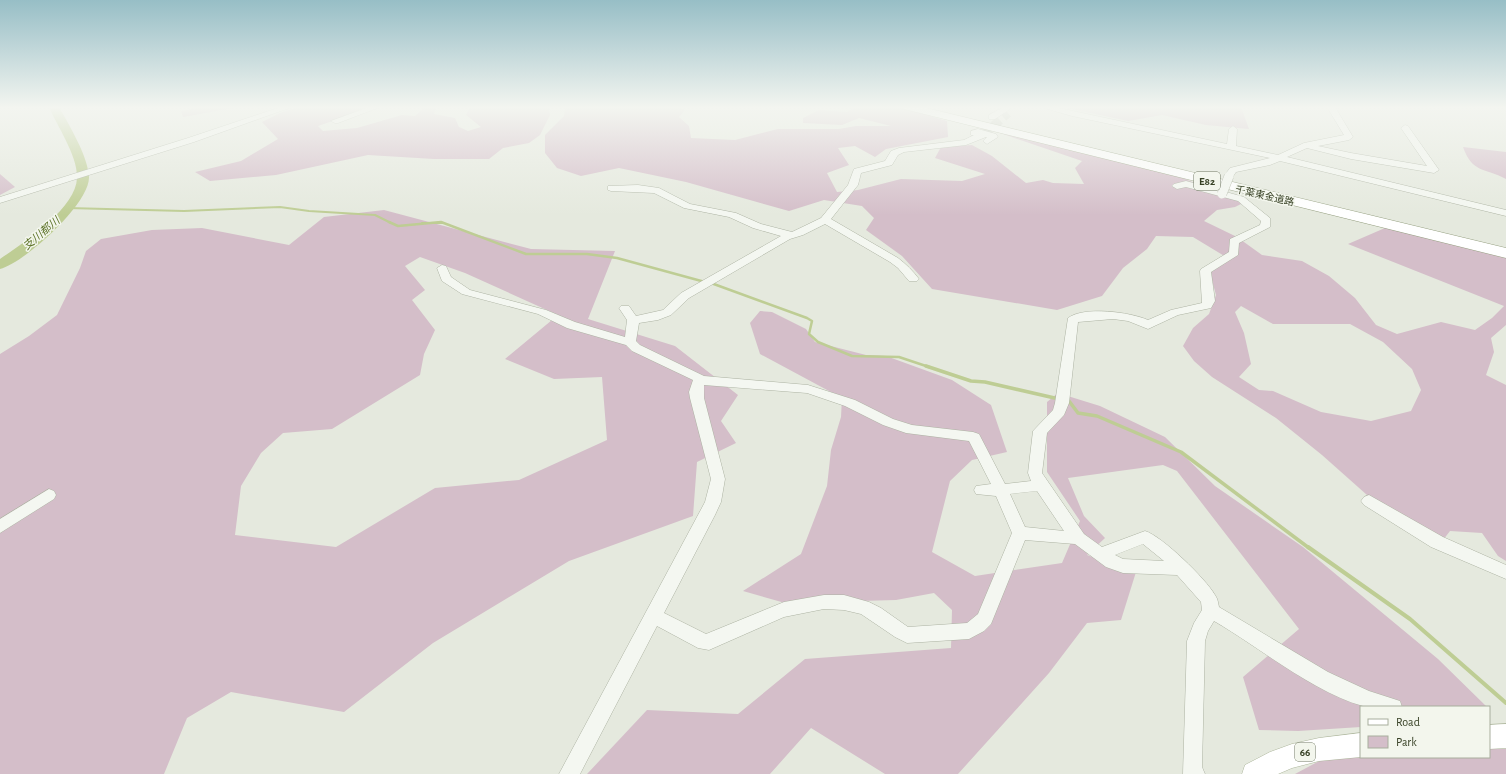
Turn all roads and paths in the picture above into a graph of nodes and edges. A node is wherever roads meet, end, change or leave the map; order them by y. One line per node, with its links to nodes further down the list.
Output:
1 (192, 143): 15 (street)
2 (957, 143): 17 (street)
3 (1056, 143): 20 (highway, 千葉東金道路 / E82)
4 (1075, 143): 19 (highway, 千葉東金道路 / E82)
5 (1208, 143): 10 (street)
6 (1232, 143): 10 (street)
7 (1317, 143): 9 (street)
8 (1415, 143): 9 (street)
9 (1307, 145): 11 (street)
10 (1231, 148): 11 (street)
11 (1280, 158): 14 (street, bridge); 16 (street)
12 (1177, 186): 14 (street)
13 (611, 188): 18 (street)
14 (1222, 194): 25 (street)
15 (0, 200)
16 (1506, 213)
17 (825, 220): 18 (street); 22 (street)
18 (791, 235): 23 (street)
19 (1506, 247)
20 (1506, 253)
21 (442, 268): 23 (street)
22 (913, 279)
23 (630, 342): 24 (street)
24 (699, 380): 27 (street); 37 (street)
25 (1041, 485): 27 (street); 32 (street)
26 (981, 490): 27 (street)
27 (1001, 490): 31 (street)
28 (49, 495): 30 (street)
29 (1369, 501): 35 (street)
30 (0, 527)
31 (1020, 533): 32 (street); 37 (street)
32 (1078, 538): 33 (street)
33 (1101, 554): 34 (street); 34 (street)
34 (1181, 568): 36 (street)
35 (1506, 572)
36 (1211, 611): 38 (street); 43 (street)
37 (653, 616): 42 (street)
38 (1388, 706)
39 (1506, 736): 40 (main road)
40 (1490, 737)
41 (1360, 744): 44 (main road, 66)
42 (569, 774)
43 (1195, 774)
44 (1254, 774)

